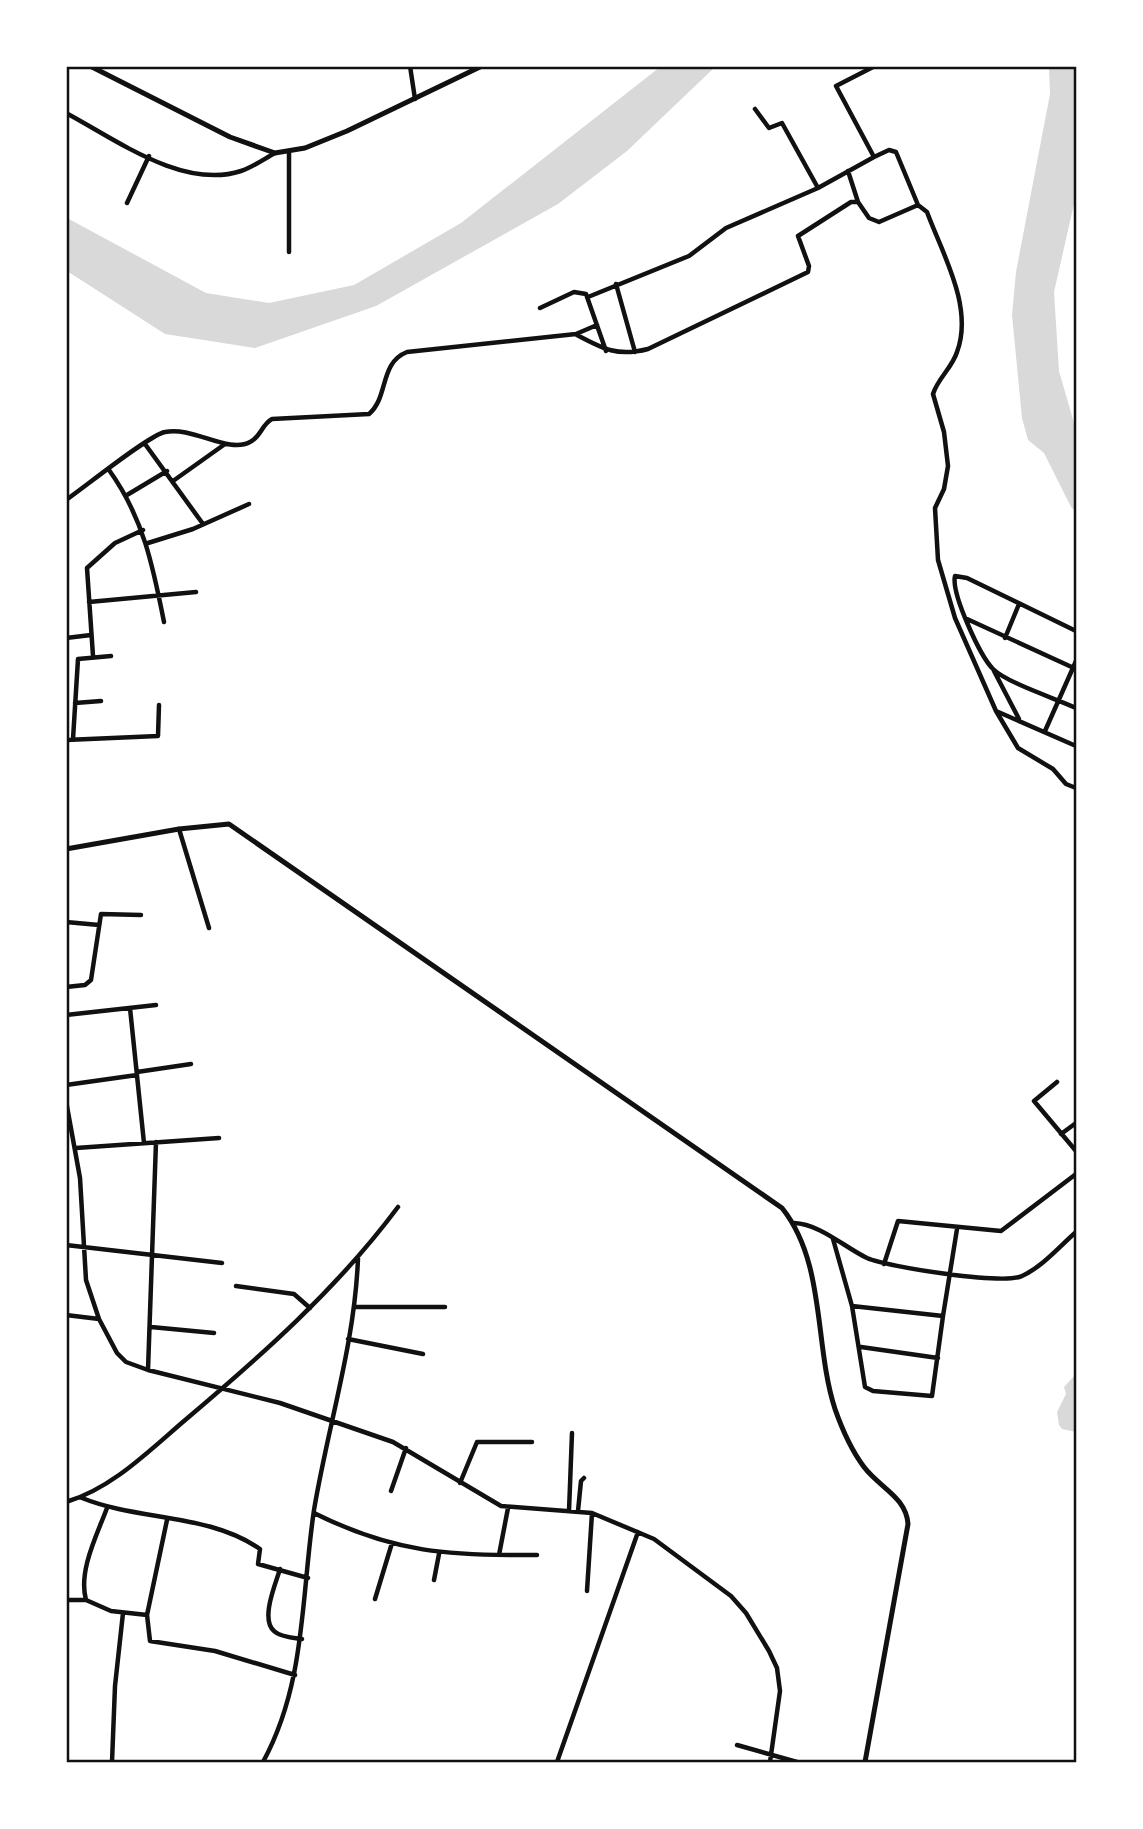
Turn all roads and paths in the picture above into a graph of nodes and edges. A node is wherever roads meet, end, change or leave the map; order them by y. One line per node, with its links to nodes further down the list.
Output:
1 (90, 66): 8 (street)
2 (410, 66): 5 (street)
3 (482, 66): 5 (street)
4 (875, 66): 11 (street)
5 (415, 99): 9 (street)
6 (755, 109): 13 (street)
7 (66, 113): 10 (street)
8 (275, 153): 9 (street); 10 (street)
9 (289, 153): 17 (street)
10 (149, 156): 15 (street)
11 (874, 157): 12 (street); 16 (street)
12 (848, 171): 13 (street); 14 (street)
13 (818, 188): 18 (street)
14 (858, 202): 16 (street); 24 (street)
15 (127, 203)
16 (918, 205): 56 (street)
17 (289, 252)
18 (616, 284): 19 (street); 24 (street)
19 (588, 297): 20 (street); 21 (street)
20 (540, 308)
21 (597, 325): 22 (street); 23 (street)
22 (576, 334): 23 (street); 26 (street)
23 (606, 351): 24 (street)
24 (635, 352)
25 (145, 443): 26 (street); 27 (street); 28 (street)
26 (226, 444): 29 (street)
27 (110, 470): 30 (street); 31 (street)
28 (167, 471): 29 (street); 30 (street)
29 (173, 481): 33 (street)
30 (127, 495): 34 (street)
31 (66, 500)
32 (250, 504): 33 (street)
33 (203, 524): 35 (street)
34 (143, 530): 35 (street); 38 (street)
35 (148, 543): 37 (street)
36 (196, 592): 37 (street)
37 (159, 597): 38 (street); 41 (street)
38 (89, 602): 43 (street)
39 (1019, 604): 40 (street); 42 (street); 45 (street)
40 (966, 619): 45 (street); 50 (street)
41 (164, 622)
42 (1076, 631)
43 (91, 635): 44 (street); 46 (street)
44 (66, 638)
45 (1005, 638): 49 (street)
46 (93, 656): 47 (street); 53 (street)
47 (111, 656)
48 (1076, 661): 49 (street)
49 (1075, 669): 51 (street)
50 (994, 670): 51 (street); 57 (street)
51 (1060, 700): 55 (street); 58 (street)
52 (101, 701): 53 (street)
53 (75, 703): 59 (street)
54 (159, 705): 59 (street)
55 (1076, 708)
56 (996, 711): 57 (street); 62 (street)
57 (1020, 720): 58 (street)
58 (1045, 732): 61 (street)
59 (73, 739): 60 (street)
60 (66, 740)
61 (1076, 746)
62 (1076, 788)
63 (179, 829): 64 (street); 68 (street); 87 (street)
64 (66, 849)
65 (141, 915): 67 (street)
66 (66, 922): 67 (street)
67 (99, 925): 69 (street)
68 (209, 928)
69 (66, 987)
70 (156, 1005): 71 (street)
71 (130, 1008): 72 (street); 74 (street)
72 (66, 1015)
73 (191, 1064): 74 (street)
74 (137, 1074): 76 (street); 82 (street)
75 (1057, 1082): 79 (street)
76 (66, 1085)
77 (66, 1101): 83 (street)
78 (1076, 1123): 79 (street)
79 (1061, 1134): 84 (street)
80 (219, 1138): 81 (street)
81 (156, 1142): 82 (street); 93 (street)
82 (144, 1143): 83 (street)
83 (76, 1148): 92 (street)
84 (1076, 1151)
85 (1076, 1174): 88 (street)
86 (398, 1207): 94 (street)
87 (794, 1223): 90 (street); 153 (street)
88 (957, 1228): 96 (street); 97 (street)
89 (1076, 1231): 97 (street)
90 (833, 1239): 96 (street); 99 (street)
91 (66, 1245): 92 (street)
92 (83, 1247): 93 (street); 105 (street)
93 (152, 1257): 95 (street); 106 (street)
94 (358, 1258): 100 (street); 101 (street)
95 (222, 1263)
96 (884, 1264): 97 (street)
97 (949, 1274): 104 (street)
98 (236, 1286): 100 (street)
99 (852, 1306): 104 (street); 109 (street)
100 (310, 1307): 113 (street)
101 (355, 1307): 102 (street); 108 (street)
102 (445, 1307)
103 (66, 1315): 105 (street)
104 (943, 1316): 111 (street)
105 (99, 1319): 112 (street)
106 (151, 1327): 107 (street); 112 (street)
107 (214, 1333)
108 (348, 1339): 110 (street); 114 (street)
109 (861, 1347): 111 (street); 111 (street)
110 (423, 1354)
111 (938, 1358)
112 (149, 1370): 113 (street)
113 (223, 1388): 114 (street); 121 (street)
114 (330, 1419): 117 (street); 127 (street)
115 (572, 1433): 125 (street)
116 (532, 1442): 119 (street)
117 (406, 1448): 119 (street); 120 (street)
118 (584, 1478): 126 (street)
119 (460, 1483): 124 (street)
120 (391, 1491)
121 (81, 1498): 122 (street); 123 (street)
122 (66, 1502)
123 (107, 1508): 129 (street); 141 (street)
124 (508, 1508): 125 (street); 134 (street)
125 (569, 1511): 126 (street)
126 (578, 1511): 128 (street)
127 (314, 1513): 131 (street); 136 (street)
128 (592, 1513): 130 (street); 138 (street)
129 (167, 1520): 135 (street); 143 (street)
130 (638, 1532): 147 (street); 150 (street)
131 (393, 1544): 132 (street); 139 (street)
132 (439, 1554): 134 (street); 137 (street)
133 (537, 1555): 134 (street)
134 (499, 1556)
135 (280, 1569): 136 (street); 144 (street)
136 (308, 1578): 144 (street)
137 (434, 1580)
138 (587, 1591)
139 (375, 1599)
140 (66, 1600): 141 (street)
141 (86, 1600): 142 (street)
142 (123, 1613): 143 (street); 148 (street)
143 (146, 1615): 145 (street)
144 (302, 1639): 145 (street)
145 (295, 1675): 149 (street)
146 (737, 1745): 147 (street)
147 (771, 1756): 151 (street); 152 (street)
148 (112, 1762)
149 (263, 1762)
150 (557, 1762)
151 (770, 1762)
152 (797, 1762)
153 (865, 1762)

